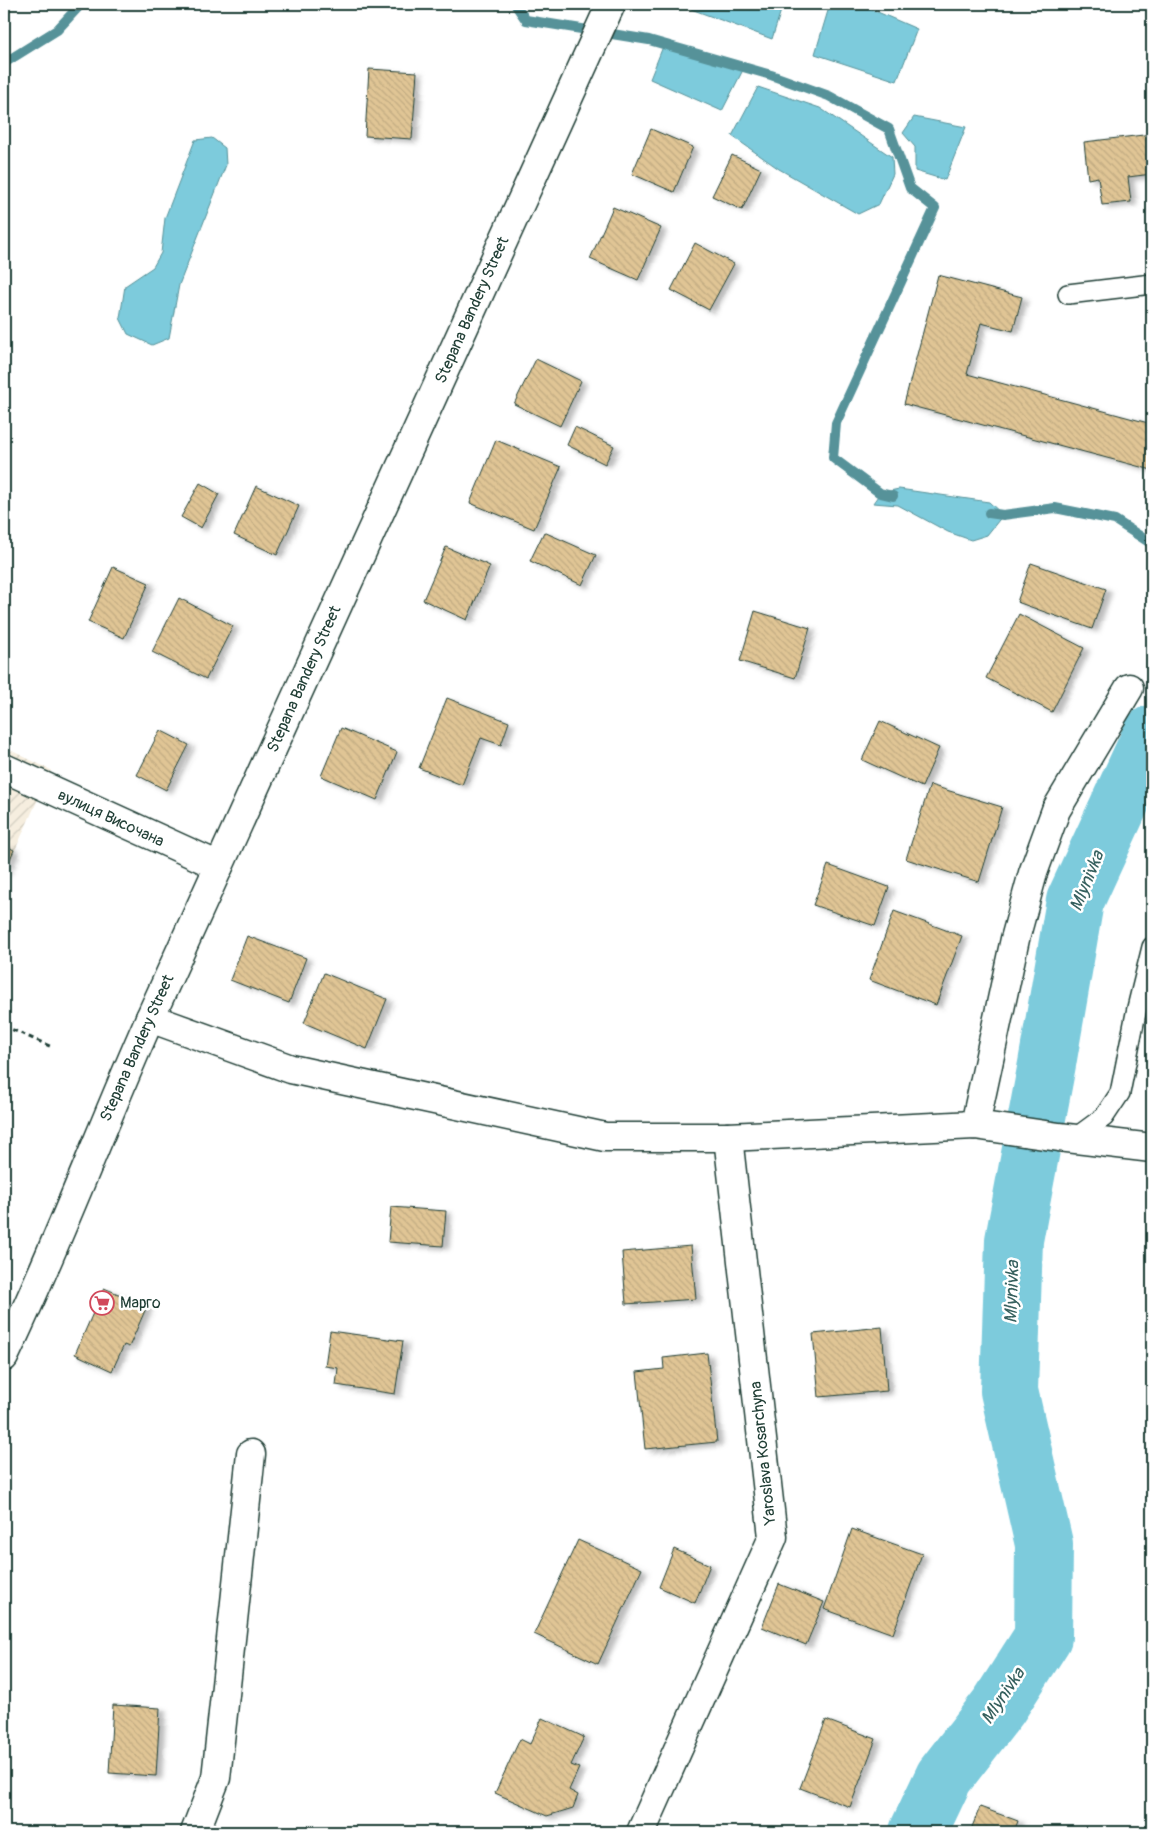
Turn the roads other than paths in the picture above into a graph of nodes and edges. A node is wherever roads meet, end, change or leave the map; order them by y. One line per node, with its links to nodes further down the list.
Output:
1 (610, 4): 6 (street, Stepana Bandery Street)
2 (1152, 284): 3 (lane)
3 (1068, 294)
4 (1129, 688): 9 (street)
5 (4, 768): 6 (street, вулиця Височана)
6 (218, 866): 8 (street, Stepana Bandery Street)
7 (1152, 946): 11 (lane)
8 (150, 1018): 10 (street); 13 (street, Stepana Bandery Street)
9 (975, 1125): 10 (street); 11 (street)
10 (728, 1137): 16 (street, Yaroslava Kosarchyna)
11 (1066, 1138): 12 (street)
12 (1152, 1148)
13 (4, 1354)
14 (250, 1454): 15 (street)
15 (195, 1832)
16 (641, 1832)

